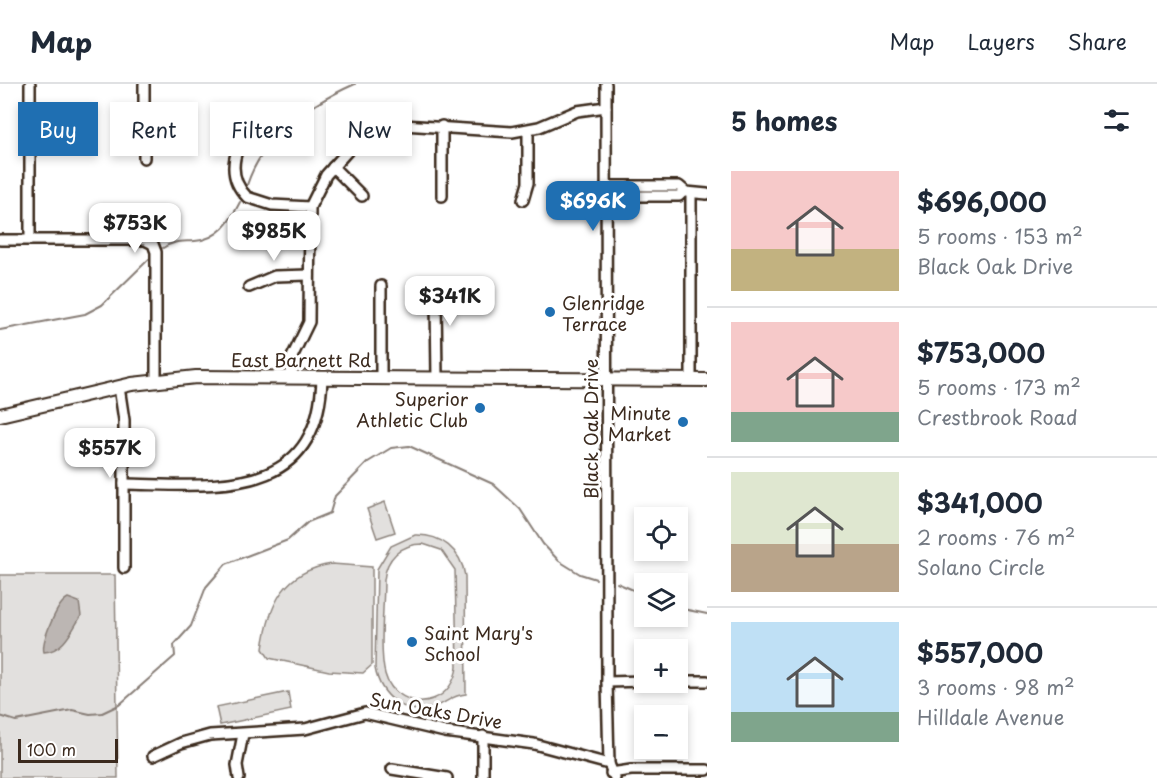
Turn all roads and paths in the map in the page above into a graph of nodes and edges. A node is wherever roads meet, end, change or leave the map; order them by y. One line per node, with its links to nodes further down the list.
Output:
1 (30, 84): 18 (street)
2 (144, 84): 8 (street)
3 (606, 84): 4 (street, Black Oak Drive)
4 (606, 107): 6 (street); 10 (street, Black Oak Drive)
5 (442, 126): 6 (street); 9 (street); 14 (street)
6 (528, 130): 15 (street)
7 (235, 156): 16 (street)
8 (144, 158)
9 (333, 167): 13 (street); 16 (street)
10 (606, 191): 11 (street); 27 (street, Black Oak Drive)
11 (687, 192): 12 (street); 28 (street)
12 (707, 194)
13 (362, 196)
14 (442, 196)
15 (523, 200)
16 (310, 207): 19 (street)
17 (0, 240): 18 (street)
18 (30, 240): 30 (street)
19 (309, 275): 22 (street); 23 (street)
20 (431, 284): 26 (street)
21 (381, 286): 25 (street)
22 (249, 287)
23 (291, 377): 24 (main road, East Barnett Rd); 30 (main road, East Barnett Rd)
24 (322, 377): 25 (main road, East Barnett Rd); 33 (street)
25 (381, 377): 26 (main road, East Barnett Rd)
26 (436, 379): 27 (main road, East Barnett Rd)
27 (606, 380): 28 (main road, East Barnett Rd); 38 (street, Black Oak Drive)
28 (691, 380): 29 (main road, East Barnett Rd)
29 (707, 380)
30 (156, 381): 31 (main road, East Barnett Rd)
31 (119, 387): 32 (main road, East Barnett Rd); 33 (street)
32 (0, 415)
33 (124, 484): 34 (street)
34 (124, 568)
35 (634, 681): 38 (street)
36 (688, 681): 37 (street)
37 (707, 681)
38 (607, 682): 43 (street, Black Oak Drive)
39 (243, 734): 40 (street, Sun Oaks Drive); 41 (street, Sun Oaks Drive); 45 (street)
40 (483, 736): 43 (street, Sun Oaks Drive); 47 (street)
41 (153, 756)
42 (392, 769): 46 (street)
43 (612, 772): 44 (street, Sun Oaks Drive)
44 (704, 773)
45 (239, 778)
46 (447, 778)
47 (483, 778)

